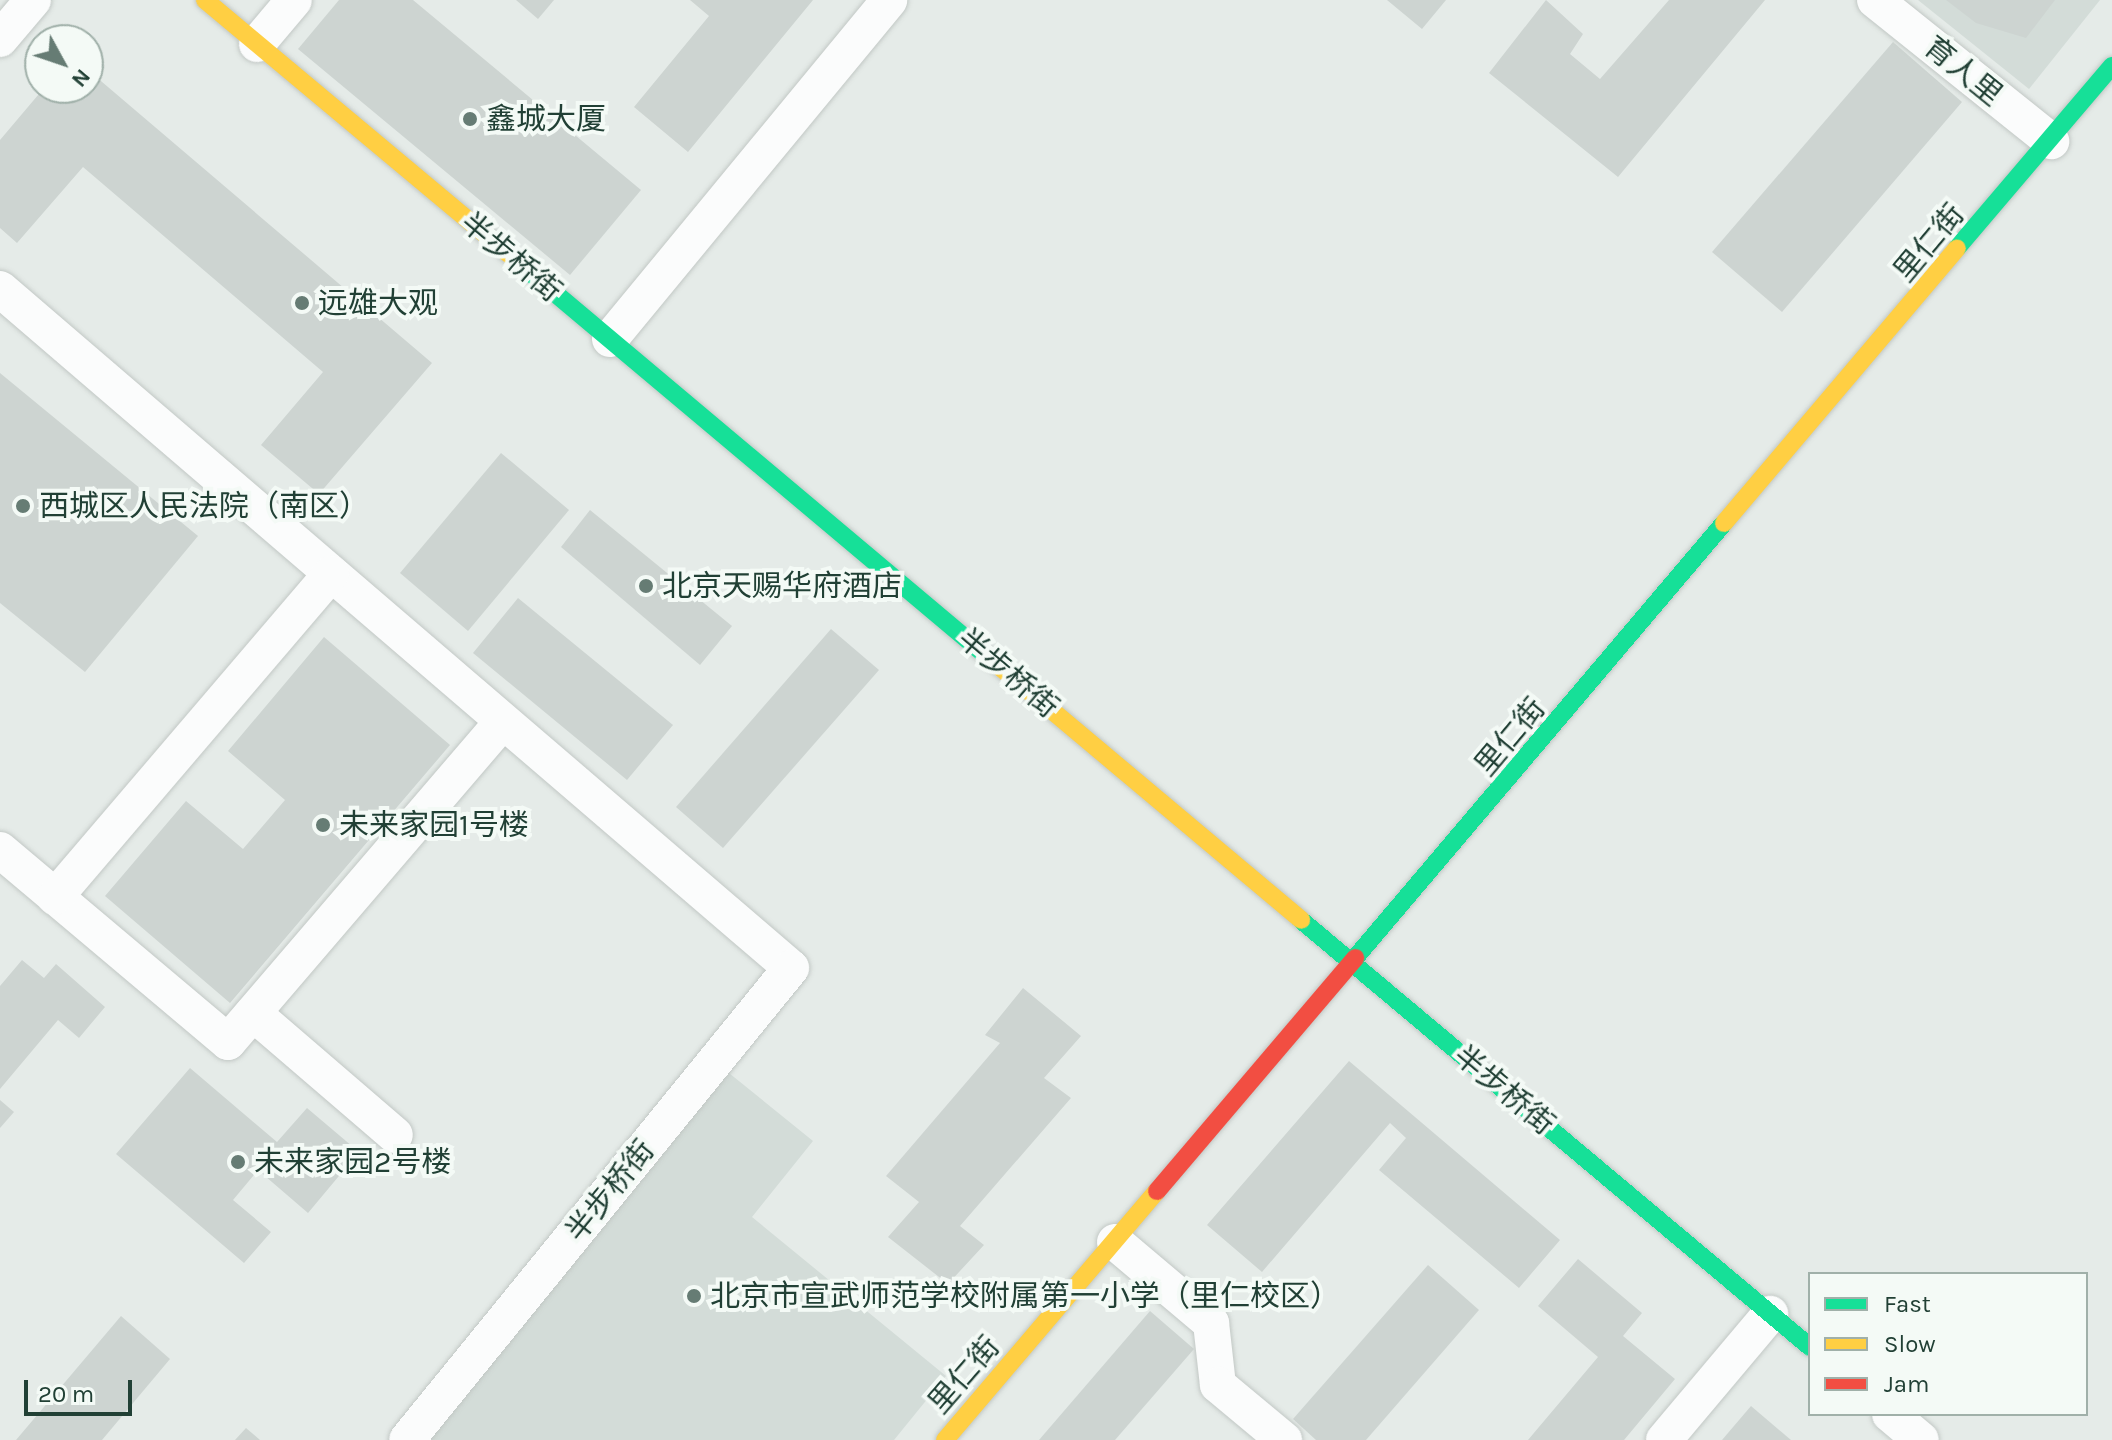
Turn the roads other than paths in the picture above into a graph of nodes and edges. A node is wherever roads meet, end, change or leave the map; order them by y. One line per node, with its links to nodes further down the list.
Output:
1 (33, 0): 6 (street)
2 (205, 0): 7 (street, 半步桥街)
3 (294, 0): 7 (street)
4 (889, 0): 11 (street)
5 (1875, 0): 9 (street, 育人里)
6 (0, 39)
7 (257, 44): 11 (street, 半步桥街)
8 (2112, 66): 9 (street, 里仁街)
9 (2051, 141): 16 (street, 里仁街)
10 (0, 289): 12 (street, 半步桥街)
11 (610, 339): 16 (street, 半步桥街)
12 (331, 574): 13 (street, 半步桥街); 15 (street)
13 (501, 724): 17 (street); 23 (street, 半步桥街)
14 (0, 850): 15 (street)
15 (55, 897): 17 (street)
16 (1354, 964): 19 (street, 里仁街); 20 (street, 半步桥街)
17 (253, 1013): 18 (street)
18 (395, 1135)
19 (1115, 1242): 24 (street, 里仁街); 25 (street)
20 (1770, 1314): 21 (street, 半步桥街); 26 (street)
21 (1808, 1345)
22 (1892, 1416): 27 (street)
23 (407, 1440)
24 (945, 1440)
25 (1284, 1440)
26 (1664, 1440)
27 (1921, 1440)

